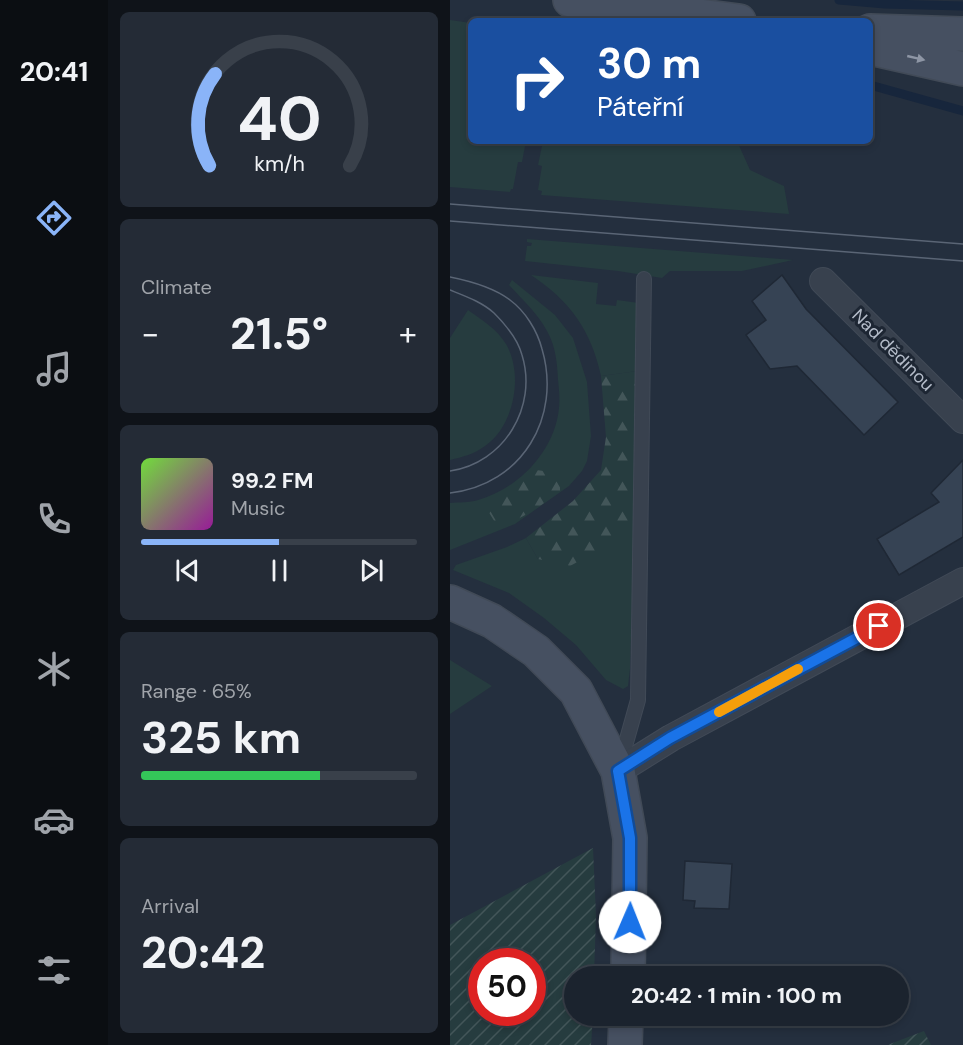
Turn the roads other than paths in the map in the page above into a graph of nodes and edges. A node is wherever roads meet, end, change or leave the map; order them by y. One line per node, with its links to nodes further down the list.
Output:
1 (570, 0): 2 (main road)
2 (715, 18)
3 (873, 31): 4 (main road)
4 (963, 34)
5 (873, 49): 6 (main road, one-way to 6)
6 (963, 69)
7 (644, 279): 12 (lane)
8 (823, 281): 9 (street, Nad dědinou)
9 (963, 420)
10 (963, 581): 12 (street)
11 (450, 602): 12 (main road)
12 (618, 771): 13 (main road)
13 (628, 966)
14 (626, 1026): 15 (main road)
15 (625, 1045)

